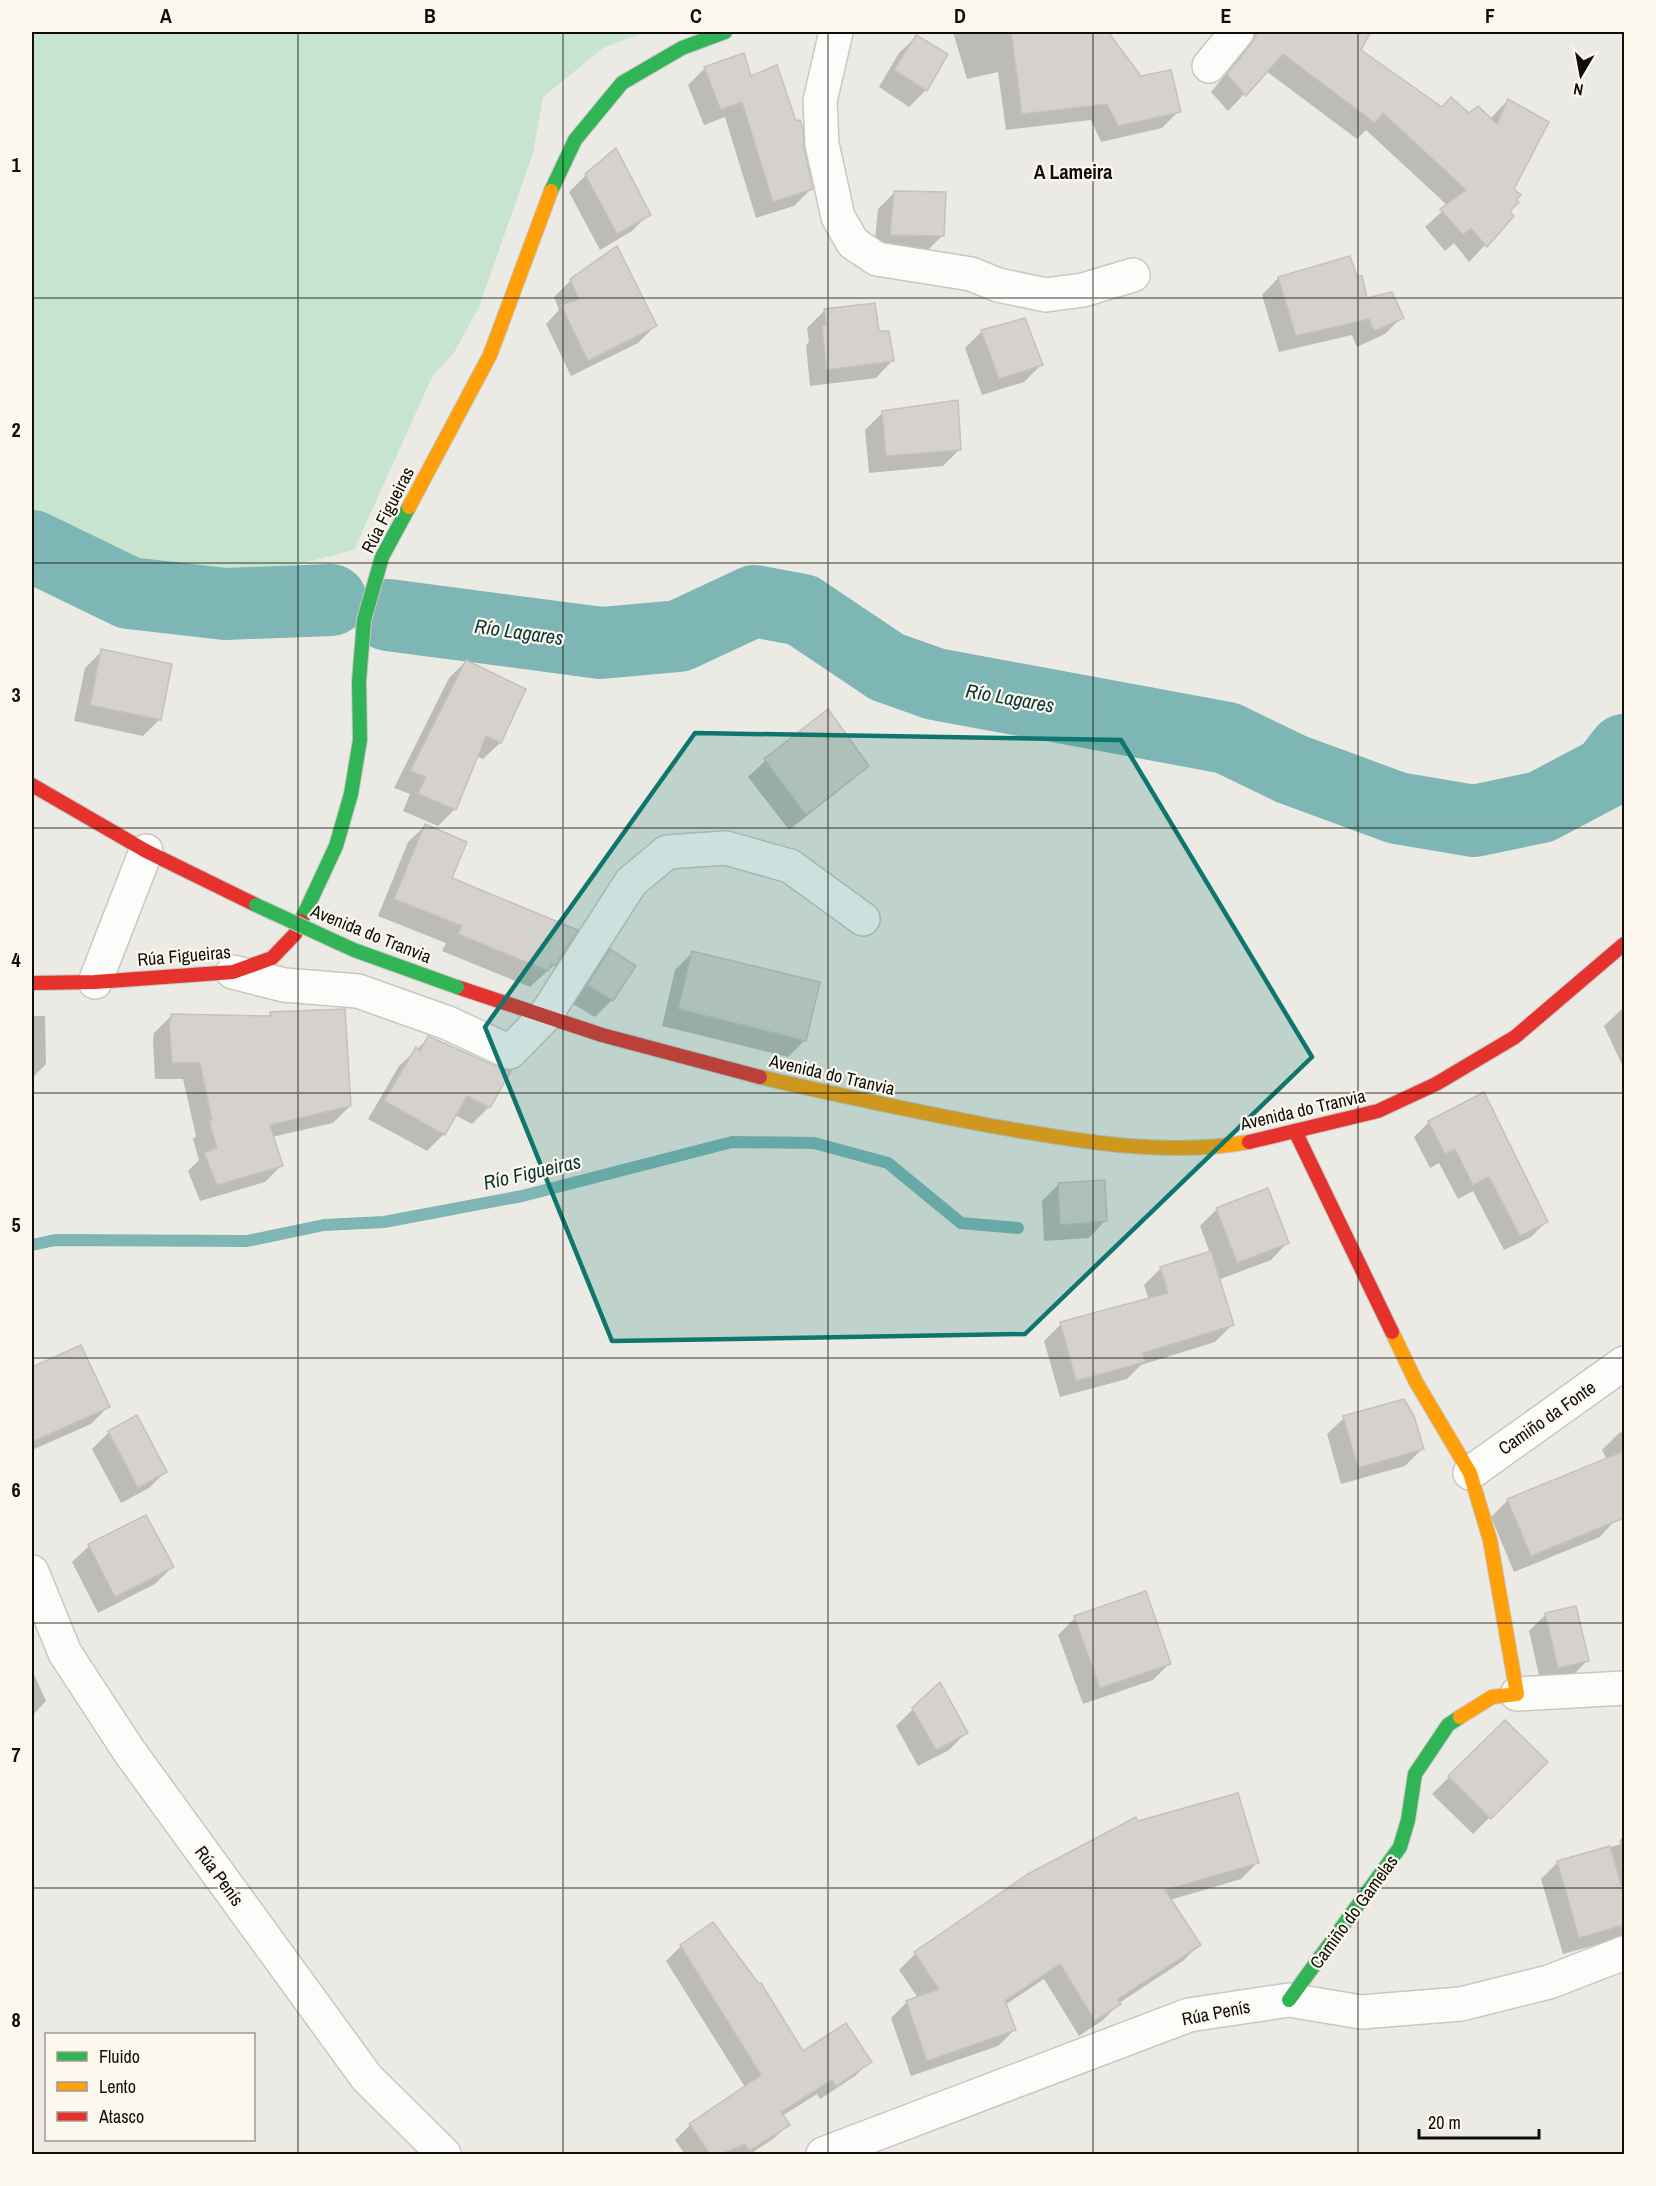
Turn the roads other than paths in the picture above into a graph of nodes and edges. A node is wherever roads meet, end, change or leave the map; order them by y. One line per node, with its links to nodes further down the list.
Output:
1 (725, 32): 10 (street, Rúa Figueiras)
2 (836, 32): 5 (street)
3 (1237, 32): 4 (street)
4 (1209, 66)
5 (1133, 275)
6 (32, 785): 7 (street, Avenida do Tranvia)
7 (146, 852): 11 (street); 13 (street, Avenida do Tranvia, bridge)
8 (863, 919): 13 (street)
9 (1624, 944): 14 (street, Avenida do Tranvia)
10 (233, 972): 11 (street, Rúa Figueiras); 13 (street)
11 (95, 982): 12 (street, Rúa Figueiras)
12 (32, 983)
13 (545, 1016): 14 (street, Avenida do Tranvia)
14 (1295, 1131): 16 (street)
15 (1624, 1364): 16 (street, Camiño da Fonte)
16 (1470, 1473): 19 (street)
17 (32, 1572): 22 (street, Rúa Penís)
18 (1624, 1688): 19 (street, Camiño do Gamelas)
19 (1516, 1694): 21 (street, Camiño do Gamelas)
20 (1624, 1953): 21 (street, Rúa Penís)
21 (1289, 2000): 23 (street, Rúa Penís)
22 (444, 2154)
23 (823, 2154)

